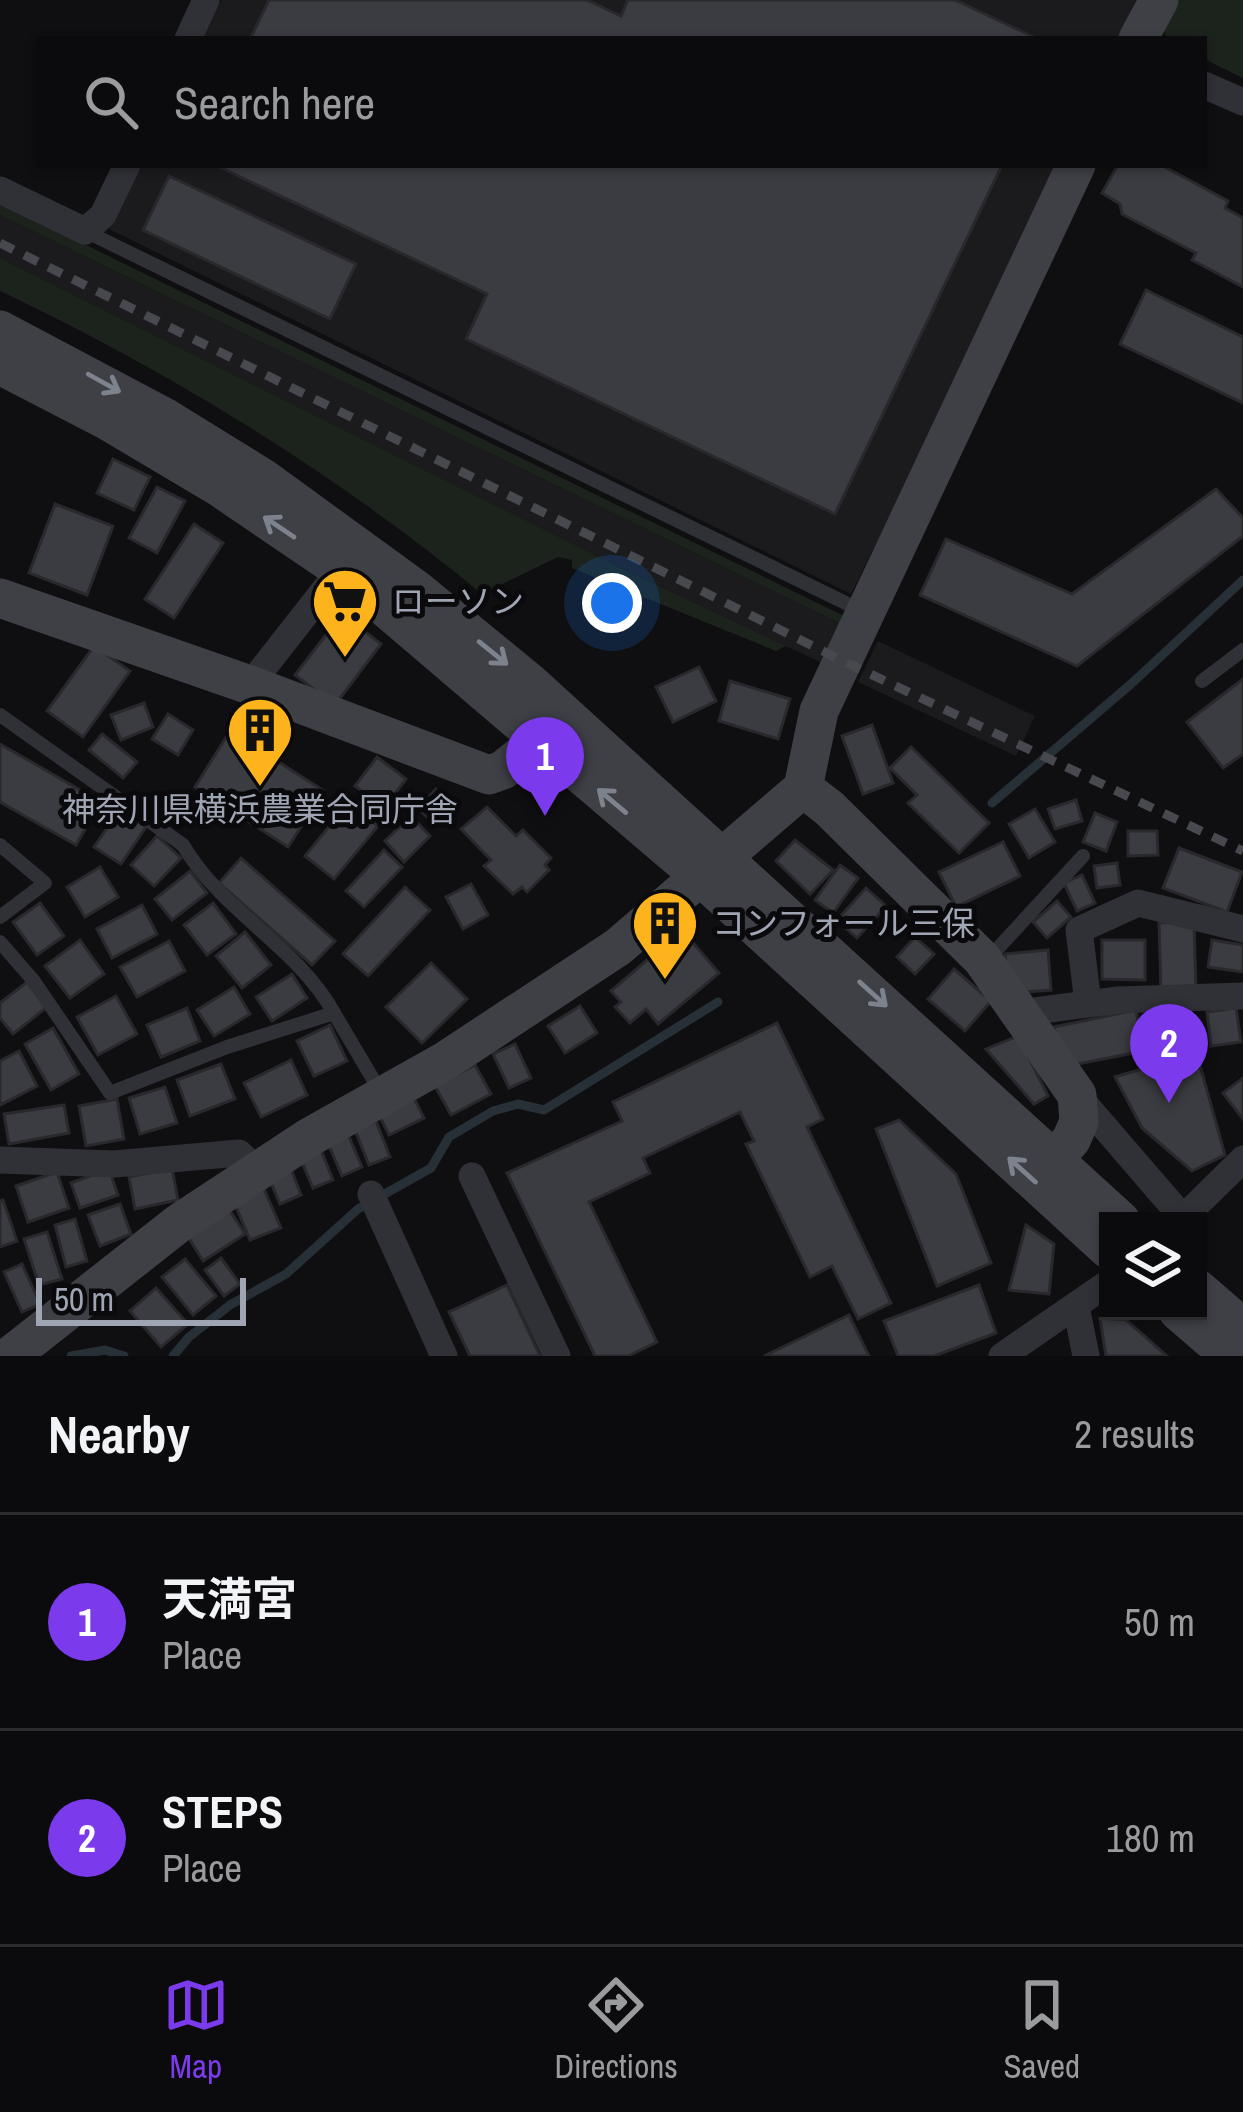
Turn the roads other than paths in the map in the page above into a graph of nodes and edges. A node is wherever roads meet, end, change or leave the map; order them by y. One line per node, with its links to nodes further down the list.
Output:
1 (206, 0): 3 (street)
2 (1159, 0): 4 (street)
3 (189, 36)
4 (1140, 36)
5 (1207, 86): 6 (street)
6 (1243, 102)
7 (126, 168): 10 (street)
8 (1075, 168): 15 (street)
9 (0, 190): 10 (street)
10 (86, 231): 15 (lane)
11 (0, 330): 13 (street, one-way to 13)
12 (0, 365): 13 (street, one-way to 12)
13 (350, 558): 18 (street); 20 (street); 24 (street, one-way to 24)
14 (0, 598): 18 (street)
15 (867, 613): 21 (street)
16 (1243, 650): 17 (lane)
17 (1202, 681)
18 (250, 685): 20 (street)
19 (0, 715): 31 (lane)
20 (540, 740): 24 (street, one-way to 20)
21 (803, 788): 24 (street); 28 (street)
22 (0, 845): 25 (lane)
23 (1083, 856): 28 (lane)
24 (713, 868): 34 (street); 35 (street, one-way to 35); 44 (street, one-way to 24)
25 (0, 917)
26 (1243, 929): 30 (street)
27 (0, 942): 31 (lane)
28 (983, 962): 32 (street)
29 (1243, 996): 30 (street)
30 (1088, 1004): 32 (street)
31 (334, 1013): 34 (lane)
32 (1020, 1013): 33 (street)
33 (1077, 1095): 35 (street); 42 (street)
34 (383, 1096): 38 (street)
35 (1054, 1159): 41 (street)
36 (1243, 1159): 43 (street)
37 (0, 1160): 38 (street)
38 (258, 1171): 50 (street)
39 (472, 1176): 52 (street)
40 (371, 1194): 51 (street)
41 (1111, 1212)
42 (1176, 1212)
43 (1189, 1212)
44 (1099, 1240)
45 (1099, 1289): 47 (street)
46 (1207, 1297): 49 (street)
47 (1076, 1306): 53 (street); 54 (street)
48 (1188, 1320): 55 (street)
49 (1243, 1328)
50 (10, 1356)
51 (444, 1356)
52 (557, 1356)
53 (1002, 1356)
54 (1086, 1356)
55 (1230, 1356)

